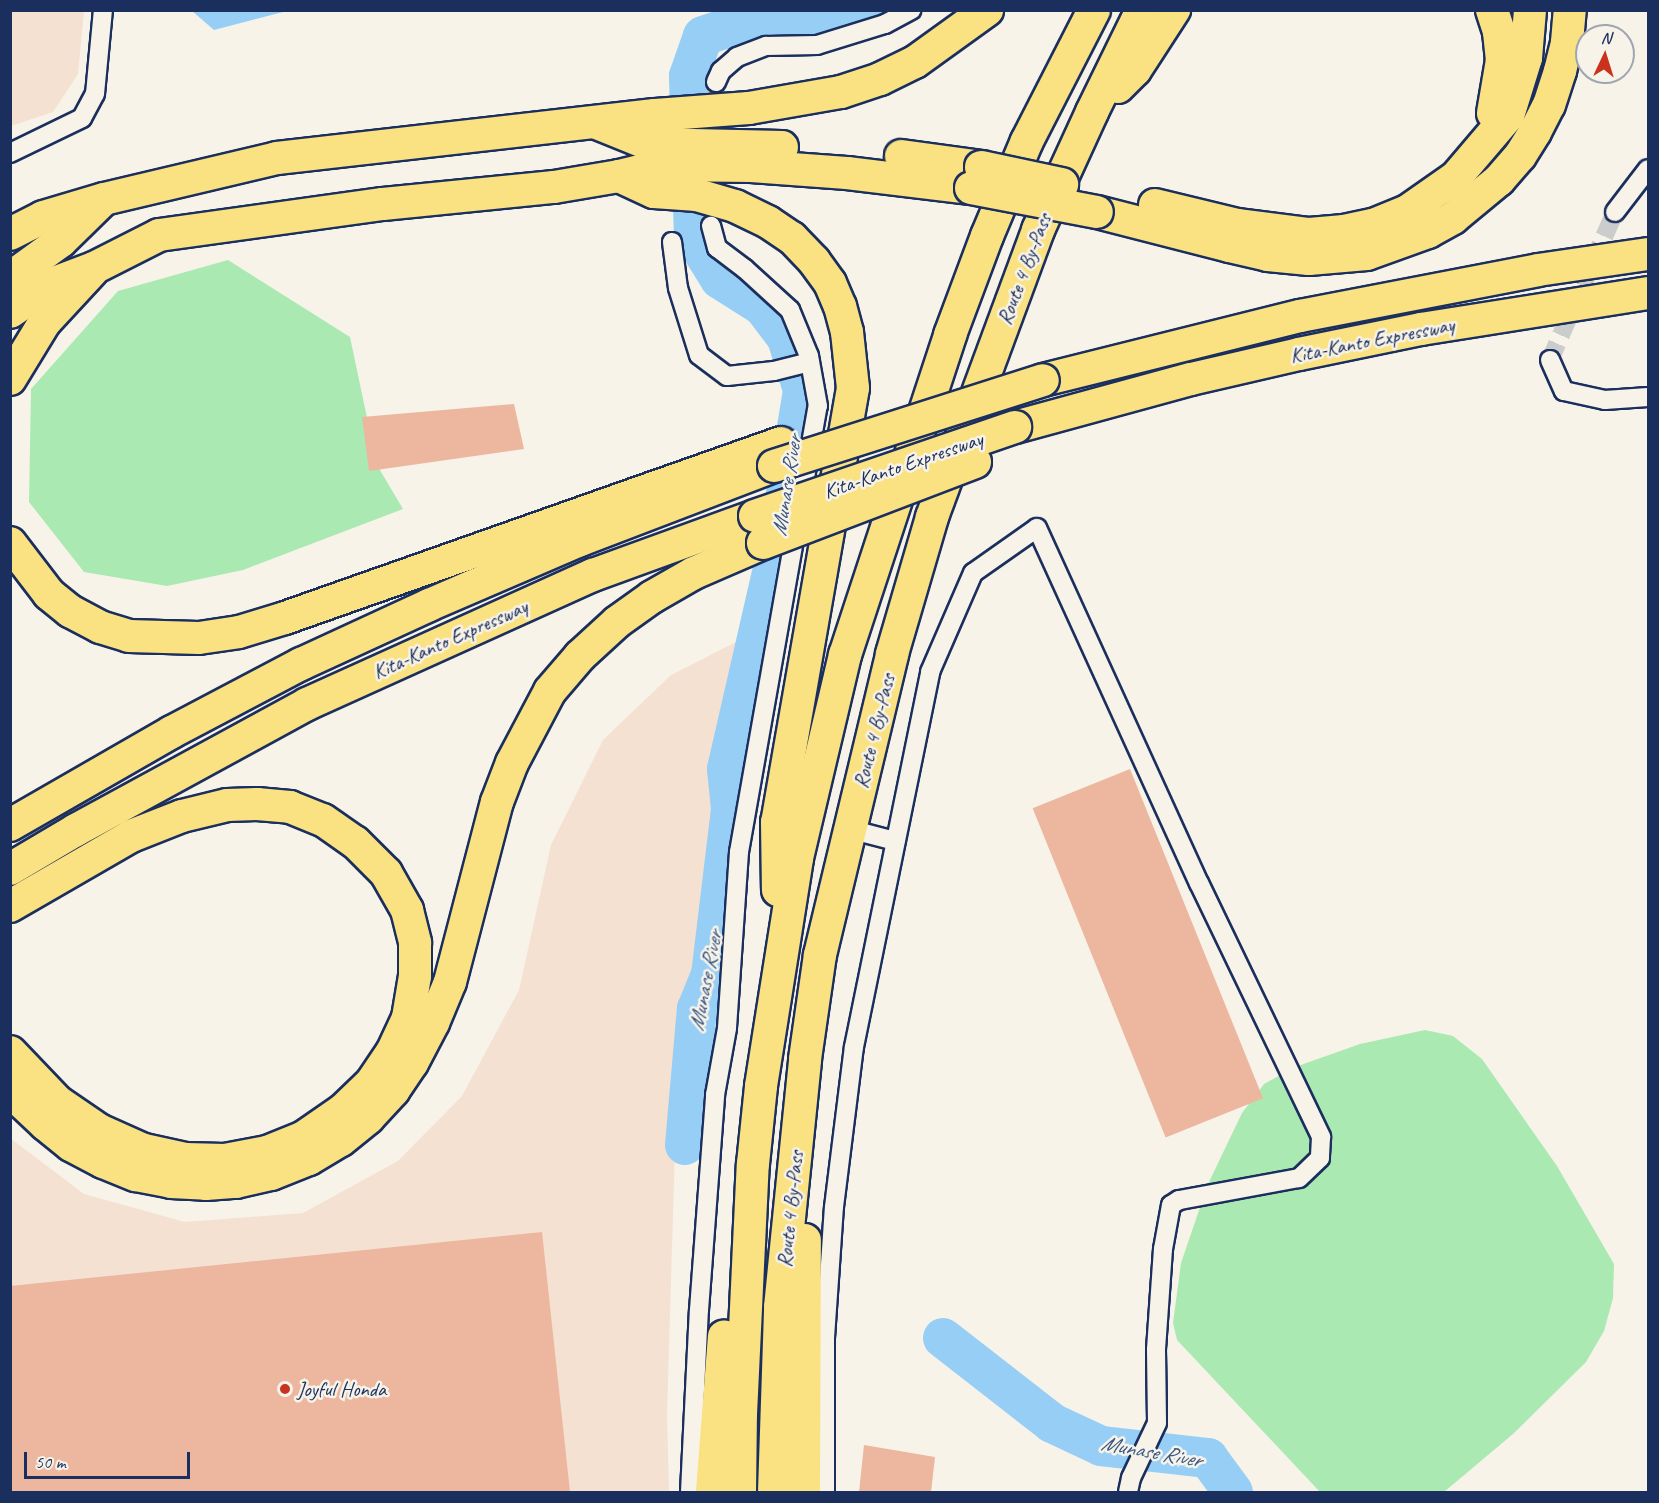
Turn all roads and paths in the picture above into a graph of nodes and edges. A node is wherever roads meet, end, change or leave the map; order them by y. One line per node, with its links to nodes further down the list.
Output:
1 (103, 10): 16 (street)
2 (911, 10): 11 (street)
3 (987, 10): 14 (highway)
4 (1094, 10): 43 (highway, Route 4 By-Pass)
5 (1143, 10): 13 (highway, Route 4 By-Pass)
6 (1174, 10): 13 (highway)
7 (1492, 10): 15 (highway)
8 (1530, 10): 15 (highway)
9 (1551, 10): 12 (highway)
10 (1570, 10): 12 (highway)
11 (716, 82)
12 (1549, 105): 21 (highway)
13 (1092, 112): 39 (highway, Route 4 By-Pass)
14 (598, 123): 19 (highway); 20 (highway)
15 (1484, 146): 21 (highway)
16 (10, 153)
17 (1648, 169): 22 (street)
18 (619, 176): 19 (highway); 27 (highway); 43 (highway)
19 (976, 177): 21 (highway, bridge)
20 (104, 199): 24 (highway); 28 (highway)
21 (1101, 203)
22 (1615, 212)
23 (711, 226): 32 (street)
24 (10, 234)
25 (672, 242): 32 (street)
26 (1648, 254): 35 (highway, Kita-Kanto Expressway, bridge)
27 (94, 268): 30 (highway); 33 (highway)
28 (10, 278)
29 (1648, 293): 36 (highway, Kita-Kanto Expressway, bridge)
30 (10, 312)
31 (1550, 360): 34 (street)
32 (810, 363): 48 (street)
33 (10, 380)
34 (1648, 397)
35 (777, 455): 37 (highway); 38 (highway, Kita-Kanto Expressway)
36 (759, 529): 41 (highway, Kita-Kanto Expressway); 46 (highway)
37 (10, 543)
38 (10, 825)
39 (849, 829): 40 (street); 45 (highway, Route 4 By-Pass)
40 (895, 841): 53 (street); 54 (street)
41 (10, 870)
42 (10, 906): 44 (highway)
43 (778, 966): 47 (highway, Route 4 By-Pass)
44 (10, 1052)
45 (805, 1059): 51 (highway, Route 4 By-Pass); 52 (highway)
46 (10, 1091)
47 (753, 1164): 49 (highway); 50 (highway, Route 4 By-Pass)
48 (690, 1492)
49 (712, 1492)
50 (740, 1492)
51 (774, 1492)
52 (804, 1492)
53 (825, 1492)
54 (1128, 1492)

